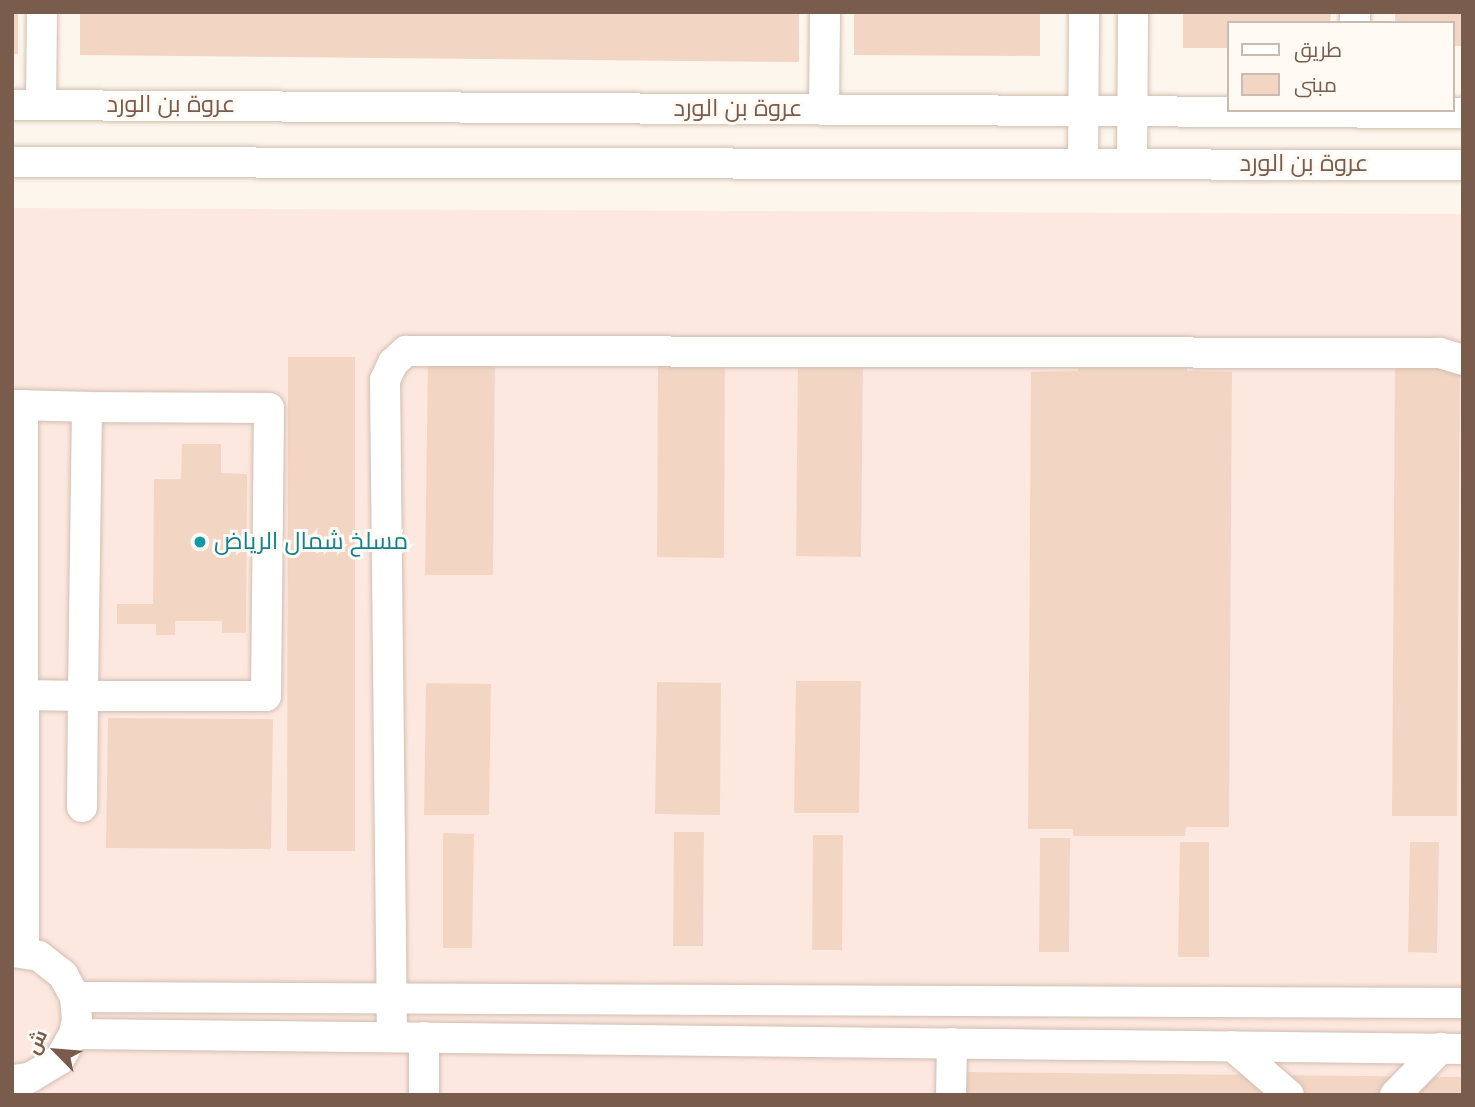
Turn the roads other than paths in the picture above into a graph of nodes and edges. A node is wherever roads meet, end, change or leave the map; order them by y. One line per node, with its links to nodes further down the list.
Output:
1 (41, 12): 5 (street)
2 (825, 12): 6 (street)
3 (1084, 12): 7 (street)
4 (1133, 12): 8 (street)
5 (26, 105): 6 (street, عروة بن الورد)
6 (824, 109): 7 (street, عروة بن الورد)
7 (1084, 111): 8 (street, عروة بن الورد); 13 (street)
8 (1133, 111): 9 (street, عروة بن الورد); 14 (street)
9 (1226, 111)
10 (1408, 112): 11 (street, عروة بن الورد)
11 (1463, 113)
12 (12, 162): 13 (street, عروة بن الورد)
13 (1083, 164): 14 (street, عروة بن الورد)
14 (1132, 164): 15 (street, عروة بن الورد)
15 (1463, 165)
16 (1463, 360): 25 (street)
17 (18, 405): 18 (street); 19 (street)
18 (87, 407): 21 (street); 21 (street)
19 (18, 616): 20 (street)
20 (24, 695): 21 (street); 23 (street)
21 (83, 695): 22 (street)
22 (82, 807)
23 (18, 952): 24 (street)
24 (75, 997): 25 (street); 29 (street)
25 (391, 998): 26 (street); 30 (street)
26 (684, 1000): 27 (street); 32 (street)
27 (1036, 1001): 28 (street); 34 (street)
28 (1463, 1003)
29 (74, 1034): 30 (street); 37 (street)
30 (391, 1037): 31 (street)
31 (424, 1037): 32 (street); 38 (street)
32 (683, 1040): 33 (street)
33 (952, 1043): 34 (street); 39 (street)
34 (1034, 1044): 35 (street)
35 (1232, 1046): 36 (street); 40 (street)
36 (1452, 1049): 41 (street)
37 (22, 1084)
38 (424, 1095)
39 (951, 1095)
40 (1289, 1095)
41 (1395, 1095)

